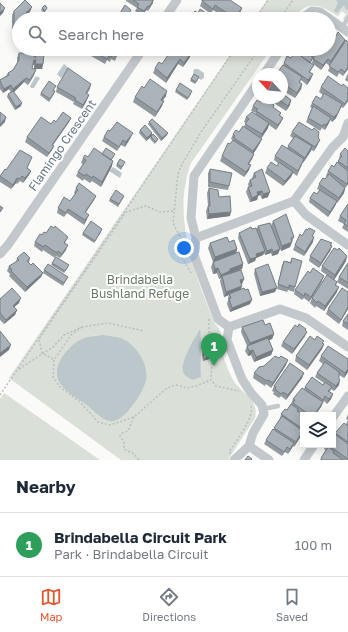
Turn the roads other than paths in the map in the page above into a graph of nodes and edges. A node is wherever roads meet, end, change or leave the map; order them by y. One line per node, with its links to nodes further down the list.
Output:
1 (177, 0): 2 (street)
2 (169, 12)
3 (348, 18): 5 (lane)
4 (336, 24): 5 (street)
5 (345, 30)
6 (138, 56): 15 (street, Flamingo Crescent)
7 (276, 56): 8 (street)
8 (268, 68)
9 (252, 91): 13 (street)
10 (348, 123): 11 (street)
11 (345, 138): 12 (street)
12 (294, 201): 13 (street); 14 (street)
13 (196, 238): 16 (street)
14 (348, 245)
15 (0, 254)
16 (229, 327): 17 (street); 20 (street)
17 (348, 347)
18 (348, 396): 21 (street)
19 (278, 406): 20 (lane)
20 (263, 409): 22 (street)
21 (336, 414)
22 (249, 446): 24 (street); 25 (street)
23 (312, 448): 26 (street)
24 (235, 458)
25 (269, 460)
26 (304, 460)

